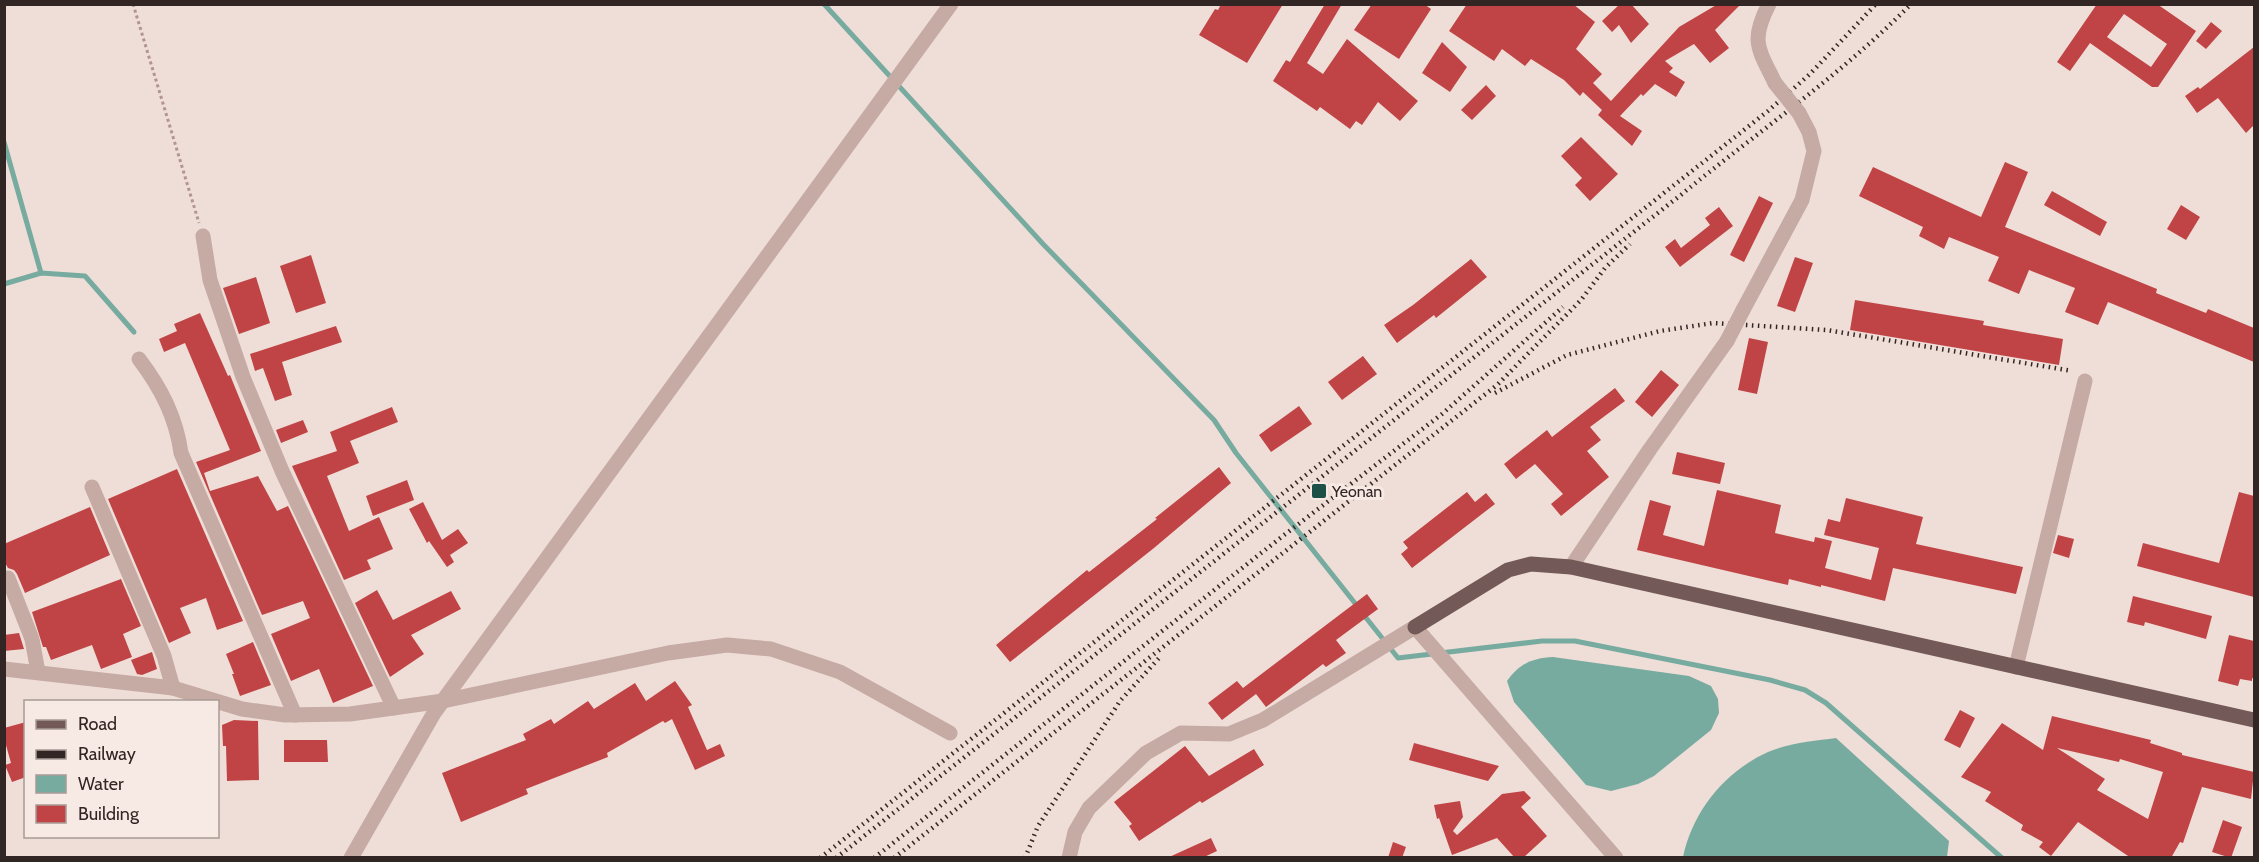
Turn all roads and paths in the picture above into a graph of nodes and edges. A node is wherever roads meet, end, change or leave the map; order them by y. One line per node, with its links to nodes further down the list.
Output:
1 (133, 4): 4 (path)
2 (951, 4): 16 (street)
3 (1770, 4): 8 (street, bridge)
4 (203, 236): 18 (street)
5 (139, 359): 19 (street)
6 (2085, 381): 11 (street)
7 (92, 487): 14 (street)
8 (1571, 567): 10 (main road); 11 (main road)
9 (8, 578): 13 (street)
10 (1415, 627): 23 (street); 24 (street)
11 (2016, 667): 20 (main road)
12 (4, 669): 13 (street)
13 (38, 672): 14 (street)
14 (174, 688): 15 (street)
15 (213, 700)
16 (443, 701): 18 (street); 21 (street); 22 (street)
17 (219, 702): 19 (street)
18 (394, 708): 19 (street)
19 (295, 715)
20 (2254, 720)
21 (950, 733)
22 (351, 858)
23 (1069, 858)
24 (1616, 858)

